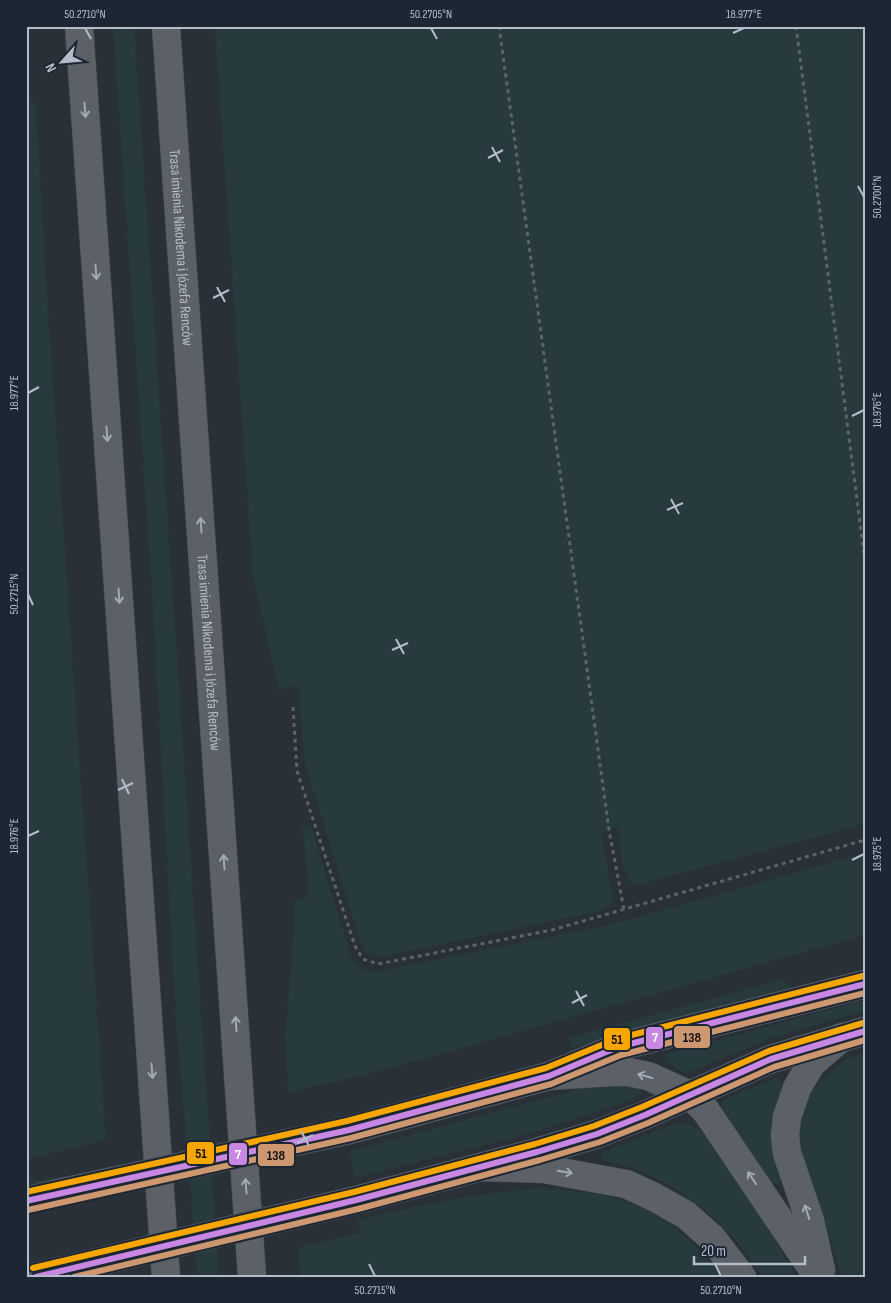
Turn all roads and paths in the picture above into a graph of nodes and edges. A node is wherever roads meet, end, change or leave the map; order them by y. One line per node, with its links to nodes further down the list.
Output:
1 (79, 26): 17 (main road, one-way to 17)
2 (166, 26): 15 (main road, Trasa imienia Nikodema i Józefa Renców, one-way to 2)
3 (499, 26): 8 (path)
4 (796, 26): 5 (path)
5 (865, 562)
6 (292, 707): 8 (path)
7 (865, 840): 8 (path)
8 (624, 910)
9 (865, 984): 11 (street)
10 (854, 1034): 12 (street); 21 (main road, one-way to 10)
11 (549, 1076): 12 (main road, one-way to 11); 14 (street, bridge)
12 (690, 1094): 13 (street); 21 (main road, one-way to 12)
13 (482, 1167): 16 (street, bridge); 20 (main road, one-way to 20)
14 (26, 1201)
15 (250, 1235): 18 (main road, Trasa imienia Nikodema i Józefa Renców); 19 (main road)
16 (47, 1274)
17 (166, 1277)
18 (252, 1277)
19 (264, 1277)
20 (742, 1277)
21 (820, 1277)

